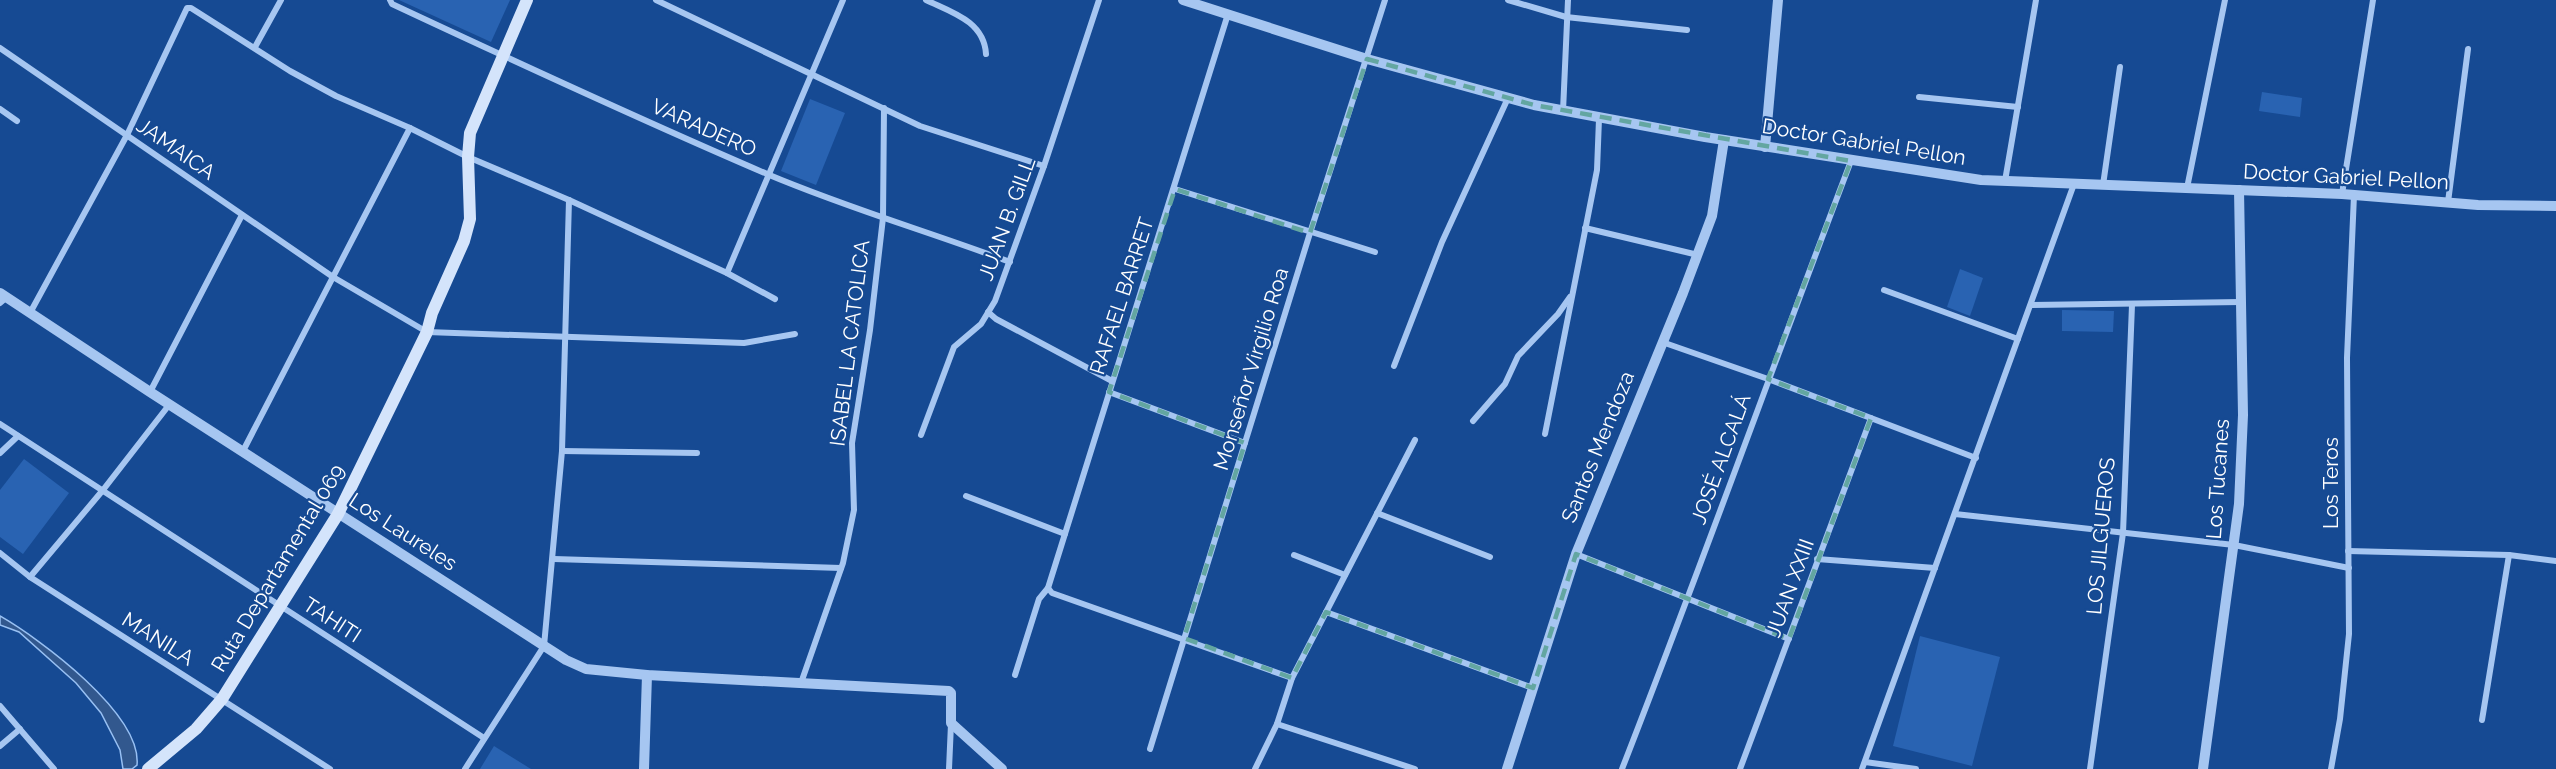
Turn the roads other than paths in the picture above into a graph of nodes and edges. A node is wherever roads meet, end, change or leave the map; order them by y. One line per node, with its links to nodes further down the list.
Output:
1 (281, 0): 20 (street)
2 (527, 0): 24 (main road, Ruta Departamental 069)
3 (656, 0): 27 (street)
4 (843, 0): 27 (street)
5 (926, 0): 23 (street)
6 (1099, 0): 42 (street, JUAN B. GILL)
7 (1183, 0): 16 (street, Doctor Gabriel Pellon)
8 (1385, 0): 25 (street, Monseñor Virgilio Roa)
9 (1508, 0): 18 (street)
10 (1568, 0): 18 (street)
11 (1778, 0): 39 (street)
12 (2036, 0): 30 (street)
13 (2225, 0): 48 (street)
14 (2373, 0): 50 (street)
15 (391, 2): 24 (street, VARADERO)
16 (1197, 2): 17 (street, Doctor Gabriel Pellon)
17 (1228, 14): 25 (street, Doctor Gabriel Pellon); 47 (street, RAFAEL BARRET)
18 (1566, 17): 19 (street); 33 (street)
19 (1687, 30)
20 (255, 47): 36 (street); 37 (street)
21 (0, 48): 37 (street, JAMAICA)
22 (2468, 49): 53 (street)
23 (986, 54)
24 (505, 57): 40 (main road, Ruta Departamental 069); 43 (street, VARADERO)
25 (1367, 59): 29 (street, Doctor Gabriel Pellon); 58 (street, Monseñor Virgilio Roa)
26 (2120, 67): 46 (street)
27 (811, 75): 31 (street); 43 (street)
28 (1919, 97): 30 (street)
29 (1508, 98): 33 (street, Doctor Gabriel Pellon); 78 (street)
30 (2018, 107): 44 (street)
31 (884, 108): 42 (street); 56 (street, ISABEL LA CATOLICA)
32 (0, 110): 35 (street)
33 (1563, 111): 34 (street, Doctor Gabriel Pellon)
34 (1599, 118): 38 (street, Doctor Gabriel Pellon); 57 (street)
35 (17, 121)
36 (410, 128): 40 (street); 63 (street)
37 (127, 135): 55 (street, JAMAICA); 72 (street)
38 (1724, 140): 39 (street, Doctor Gabriel Pellon); 60 (street, Santos Mendoza)
39 (1765, 147): 41 (street, Doctor Gabriel Pellon)
40 (468, 158): 52 (street); 73 (main road, Ruta Departamental 069)
41 (1851, 161): 44 (street, Doctor Gabriel Pellon); 79 (street, JOSÉ ALCALÁ)
42 (1044, 166): 61 (street, JUAN B. GILL)
43 (769, 175): 56 (street, VARADERO); 62 (street)
44 (2005, 181): 45 (street, Doctor Gabriel Pellon)
45 (2074, 184): 46 (street, Doctor Gabriel Pellon); 69 (street)
46 (2103, 185): 48 (street, Doctor Gabriel Pellon)
47 (1174, 189): 58 (street); 80 (street, RAFAEL BARRET)
48 (2187, 189): 49 (street, Doctor Gabriel Pellon)
49 (2239, 190): 50 (street, Doctor Gabriel Pellon); 68 (street, Los Tucanes)
50 (2342, 194): 51 (street, Doctor Gabriel Pellon)
51 (2354, 195): 53 (street, Doctor Gabriel Pellon); 105 (street, Los Teros)
52 (569, 200): 62 (street); 75 (street)
53 (2448, 202): 54 (street, Doctor Gabriel Pellon)
54 (2556, 206)
55 (242, 215): 63 (street, JAMAICA); 81 (street)
56 (883, 218): 61 (street, VARADERO); 114 (street, ISABEL LA CATOLICA)
57 (1585, 228): 60 (street); 65 (street)
58 (1310, 233): 59 (street); 91 (street, Monseñor Virgilio Roa)
59 (1375, 252)
60 (1698, 255): 77 (street, Santos Mendoza)
61 (1010, 262): 71 (street, JUAN B. GILL)
62 (727, 273): 67 (street)
63 (333, 277): 73 (street, JAMAICA); 93 (street)
64 (1884, 291): 76 (street)
65 (1572, 294): 85 (street); 87 (street)
66 (2, 298): 72 (street, Los Laureles)
67 (775, 299)
68 (2241, 302): 70 (street); 104 (street, Los Tucanes)
69 (2031, 305): 70 (street); 76 (street)
70 (2132, 305): 102 (street, LOS JILGUEROS)
71 (988, 312): 80 (street); 88 (street, JUAN B. GILL)
72 (30, 313): 81 (street, Los Laureles)
73 (427, 332): 75 (street); 101 (main road, Ruta Departamental 069)
74 (795, 334): 75 (street)
75 (565, 336): 92 (street)
76 (2018, 339): 96 (street)
77 (1662, 342): 79 (street); 107 (street, Santos Mendoza)
78 (1394, 366)
79 (1768, 379): 84 (street); 120 (street, JOSÉ ALCALÁ)
80 (1112, 381): 82 (street, RAFAEL BARRET)
81 (150, 392): 83 (street, Los Laureles)
82 (1109, 392): 91 (street); 103 (street, RAFAEL BARRET)
83 (169, 405): 93 (street, Los Laureles); 97 (street)
84 (1871, 418): 96 (street); 112 (street, JUAN XXIII)
85 (1473, 422)
86 (0, 424): 89 (street, TAHITI)
87 (1545, 434)
88 (921, 435)
89 (18, 436): 94 (street); 97 (street, TAHITI)
90 (1415, 440): 99 (street)
91 (1245, 443): 123 (street, Monseñor Virgilio Roa)
92 (562, 451): 95 (street); 111 (street)
93 (243, 452): 101 (street, Los Laureles)
94 (0, 453)
95 (697, 453)
96 (1976, 458): 100 (street)
97 (103, 490): 118 (street); 121 (street, TAHITI)
98 (966, 496): 103 (street)
99 (1377, 513): 110 (street); 117 (street)
100 (1955, 513): 102 (street); 115 (street)
101 (338, 514): 121 (main road, Ruta Departamental 069); 125 (street, Los Laureles)
102 (2123, 533): 104 (street); 157 (street, LOS JILGUEROS)
103 (1065, 534): 119 (street, RAFAEL BARRET)
104 (2234, 545): 116 (street); 158 (street, Los Tucanes)
105 (2348, 551): 109 (street); 116 (street, Los Teros)
106 (0, 553): 118 (street, MANILA)
107 (1576, 554): 120 (street); 130 (street, Santos Mendoza)
108 (1294, 555): 117 (street)
109 (2509, 555): 113 (street); 133 (street)
110 (1490, 557)
111 (554, 559): 114 (street); 125 (street)
112 (1817, 560): 115 (street); 124 (street, JUAN XXIII)
113 (2556, 561)
114 (841, 568): 129 (street, ISABEL LA CATOLICA)
115 (1935, 568): 140 (street)
116 (2349, 568): 159 (street, Los Teros)
117 (1345, 575): 122 (street)
118 (30, 577): 131 (street, MANILA)
119 (1048, 588): 123 (street); 127 (street, RAFAEL BARRET)
120 (1688, 600): 124 (street); 153 (street, JOSÉ ALCALÁ)
121 (280, 606): 131 (main road, Ruta Departamental 069); 137 (street, TAHITI)
122 (1326, 612): 128 (street); 130 (street)
123 (1184, 638): 128 (street); 139 (street, Monseñor Virgilio Roa)
124 (1789, 639): 154 (street, JUAN XXIII)
125 (544, 646): 126 (street, Los Laureles); 137 (street)
126 (647, 675): 129 (street, Los Laureles); 147 (street)
127 (1015, 675)
128 (1292, 678): 135 (street)
129 (801, 683): 134 (street, Los Laureles)
130 (1533, 688): 152 (street, Santos Mendoza)
131 (222, 699): 141 (street, MANILA); 143 (main road, Ruta Departamental 069)
132 (0, 706): 136 (street)
133 (2482, 720)
134 (951, 723): 148 (street); 149 (street)
135 (1277, 724): 150 (street); 151 (street)
136 (20, 729): 138 (street); 142 (street)
137 (484, 738): 146 (street)
138 (0, 746)
139 (1150, 749)
140 (1864, 762): 155 (street); 156 (street)
141 (321, 763): 144 (street); 145 (street, MANILA)
142 (54, 769)
143 (148, 769)
144 (315, 769)
145 (330, 769)
146 (465, 769)
147 (644, 769)
148 (948, 769)
149 (1002, 769)
150 (1256, 769)
151 (1415, 769)
152 (1507, 769)
153 (1622, 769)
154 (1740, 769)
155 (1862, 769)
156 (1916, 769)
157 (2090, 769)
158 (2204, 769)
159 (2331, 769)

